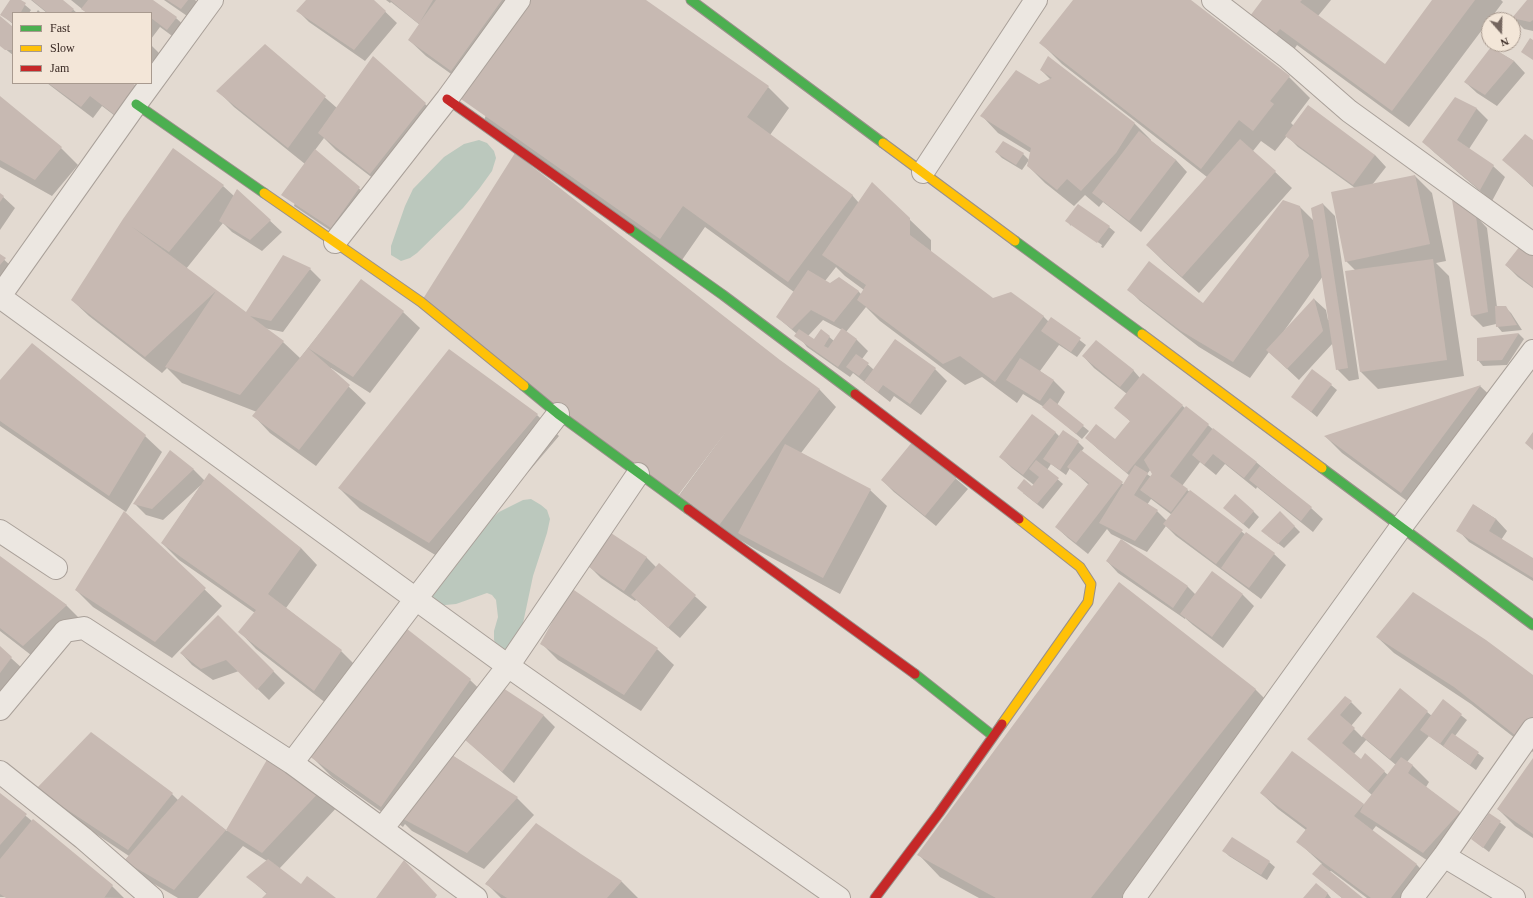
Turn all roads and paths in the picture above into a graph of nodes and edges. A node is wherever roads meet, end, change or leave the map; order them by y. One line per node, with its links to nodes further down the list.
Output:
1 (212, 0): 6 (street)
2 (519, 0): 8 (street)
3 (691, 0): 10 (street)
4 (1036, 0): 10 (street)
5 (1213, 0): 12 (street)
6 (152, 82)
7 (151, 84): 9 (street)
8 (446, 99): 11 (street); 25 (street)
9 (136, 104): 11 (street); 13 (street)
10 (923, 172): 17 (street)
11 (335, 242): 15 (street)
12 (1533, 244)
13 (0, 296): 20 (street)
14 (1530, 360): 17 (street)
15 (558, 414): 16 (street); 20 (street)
16 (638, 474): 22 (street); 25 (street)
17 (1401, 527): 21 (street); 34 (street)
18 (0, 531): 19 (street)
19 (56, 568)
20 (415, 600): 22 (street); 26 (street)
21 (1533, 625)
22 (508, 666): 28 (street); 32 (street)
23 (0, 709): 26 (street)
24 (1533, 729): 29 (street)
25 (992, 735): 33 (street)
26 (292, 763): 28 (street)
27 (0, 772): 30 (street)
28 (382, 829): 31 (street)
29 (1444, 856): 35 (street); 36 (street)
30 (152, 898)
31 (476, 898)
32 (839, 898)
33 (875, 898)
34 (1134, 898)
35 (1412, 898)
36 (1514, 898)

